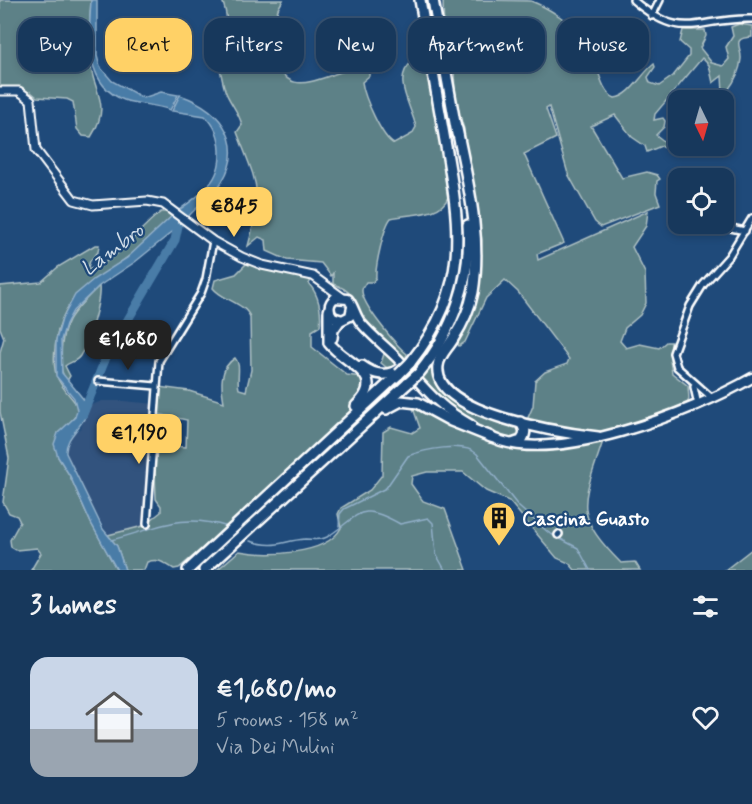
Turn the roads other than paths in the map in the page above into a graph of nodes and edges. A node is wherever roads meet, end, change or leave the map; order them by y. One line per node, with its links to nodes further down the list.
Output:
1 (420, 0): 19 (highway)
2 (433, 0): 8 (highway)
3 (633, 0): 5 (street)
4 (660, 0): 5 (street)
5 (652, 16): 6 (street)
6 (752, 19)
7 (0, 91): 12 (street)
8 (457, 129): 26 (highway); 31 (highway, bridge)
9 (752, 218): 11 (street)
10 (734, 229): 11 (street)
11 (745, 231): 22 (street)
12 (213, 241): 13 (street); 23 (street)
13 (323, 281): 14 (street); 15 (street)
14 (342, 297): 15 (main road); 16 (main road)
15 (330, 307): 17 (main road); 30 (highway)
16 (352, 307): 17 (main road); 18 (main road)
17 (342, 320): 18 (main road); 19 (highway)
18 (365, 328): 27 (main road)
19 (404, 366): 30 (highway)
20 (752, 378): 24 (main road)
21 (98, 381): 23 (street)
22 (694, 385): 24 (street); 25 (street)
23 (156, 386): 32 (street)
24 (714, 399): 25 (main road)
25 (698, 405): 28 (main road)
26 (520, 422): 28 (highway); 29 (highway)
27 (491, 437): 29 (main road); 31 (highway)
28 (598, 437): 29 (main road)
29 (515, 443)
30 (303, 465): 33 (highway)
31 (281, 499): 34 (highway)
32 (147, 524)
33 (188, 570)
34 (204, 570)

